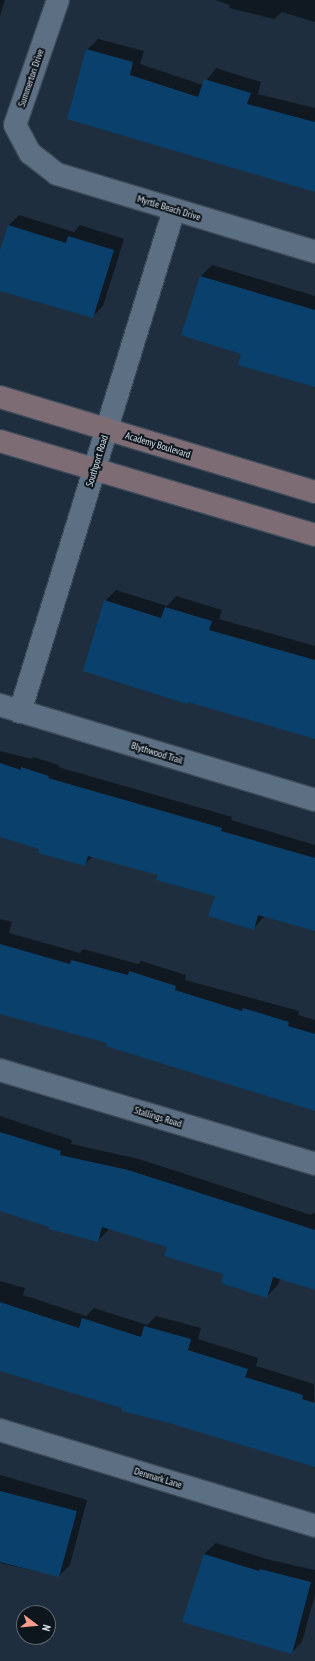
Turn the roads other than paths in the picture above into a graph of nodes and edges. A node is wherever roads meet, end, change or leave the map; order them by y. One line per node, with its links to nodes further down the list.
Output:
1 (58, 0): 2 (street, Summerton Drive)
2 (30, 153): 3 (street, Myrtle Beach Drive)
3 (174, 210): 4 (street, Myrtle Beach Drive); 6 (street, Southport Road)
4 (315, 252)
5 (0, 398): 6 (main road, Academy Boulevard)
6 (107, 430): 8 (street, Southport Road); 9 (main road, Academy Boulevard)
7 (0, 441): 8 (main road)
8 (95, 469): 10 (main road); 11 (street, Southport Road)
9 (315, 492)
10 (315, 535)
11 (10, 709): 12 (street, Blythwood Trail)
12 (315, 800)
13 (0, 1070): 14 (street, Stallings Road)
14 (315, 1164)
15 (0, 1430): 16 (street, Denmark Lane)
16 (315, 1526)

